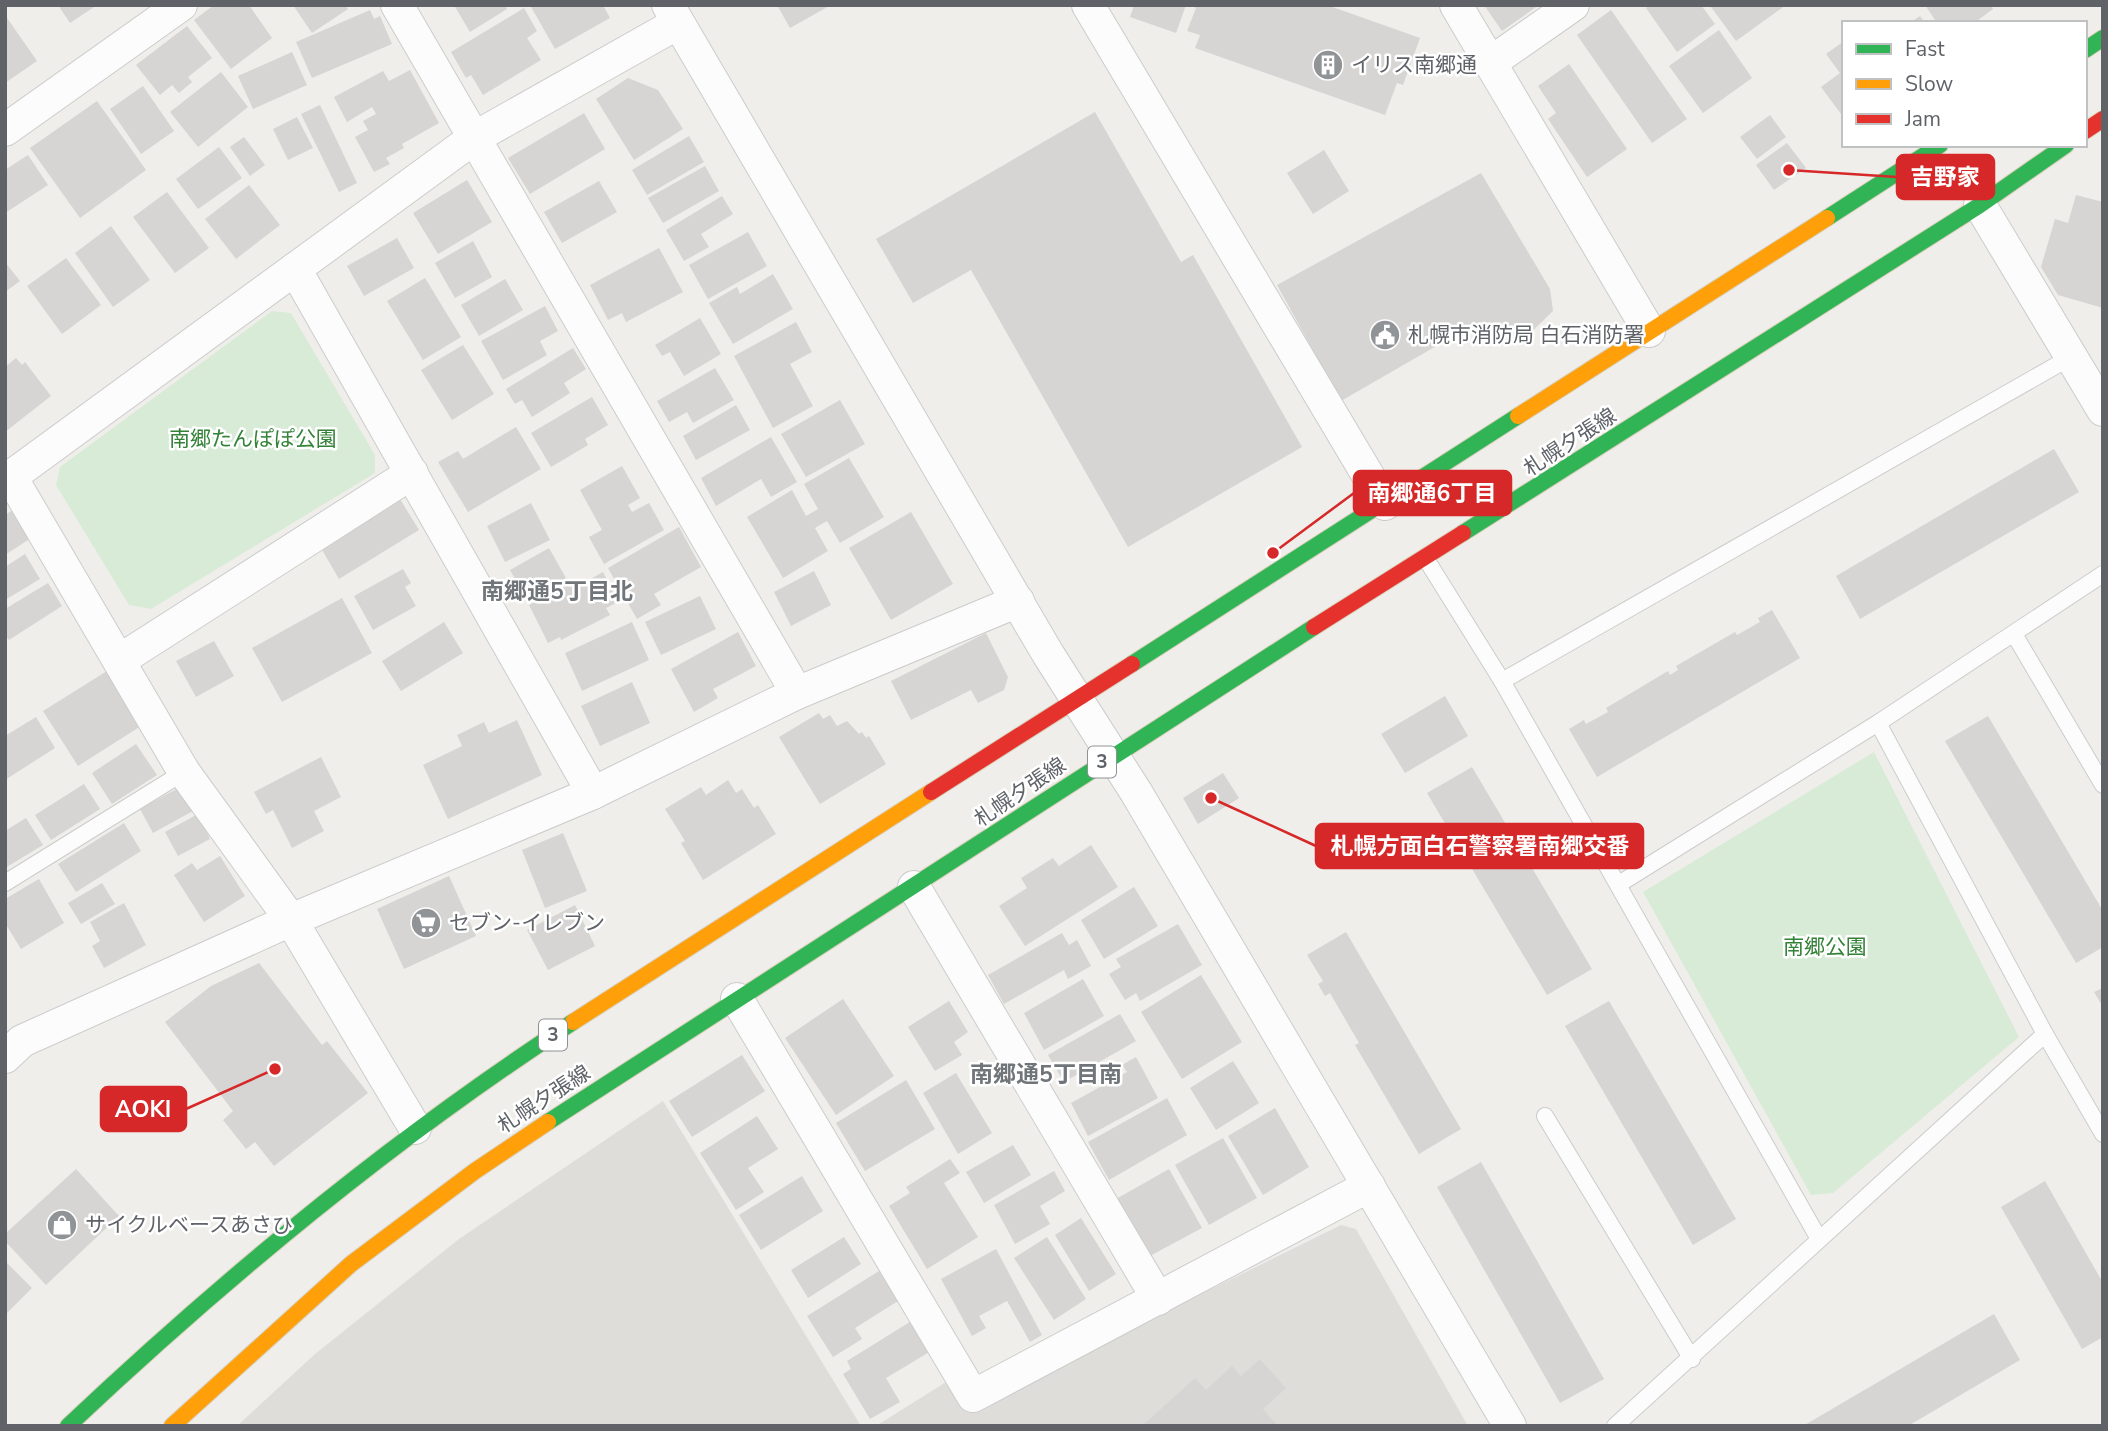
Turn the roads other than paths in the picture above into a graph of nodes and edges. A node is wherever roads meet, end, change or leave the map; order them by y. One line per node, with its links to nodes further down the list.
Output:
1 (181, 5): 11 (street)
2 (397, 5): 13 (street)
3 (1088, 5): 23 (street)
4 (1456, 5): 9 (street)
5 (1573, 5): 9 (street)
6 (673, 14): 13 (street); 26 (street)
7 (2103, 38): 8 (main road)
8 (2087, 49)
9 (1490, 63): 18 (street)
10 (2103, 119): 12 (main road)
11 (5, 130)
12 (2087, 130)
13 (474, 138): 17 (street); 30 (street)
14 (1937, 147): 18 (main road, 3)
15 (2063, 147): 16 (main road, 札幌夕張線 / 3)
16 (1980, 205): 19 (street); 24 (main road, 札幌夕張線 / 3)
17 (295, 269): 21 (street); 22 (street)
18 (1649, 331): 23 (main road, 3)
19 (2071, 357): 20 (street); 29 (lane)
20 (2103, 410)
21 (412, 473): 28 (street); 36 (street)
22 (8, 479): 28 (street)
23 (1385, 504): 31 (main road, 3)
24 (1426, 559): 29 (lane); 33 (main road, 札幌夕張線 / 3)
25 (2103, 574): 27 (lane)
26 (1018, 601): 30 (street); 31 (street)
27 (2014, 634): 32 (lane); 35 (lane)
28 (120, 660): 34 (street)
29 (1502, 681): 38 (lane)
30 (797, 693): 36 (street)
31 (1079, 700): 33 (street); 45 (main road, 3)
32 (1878, 723): 38 (lane); 42 (lane)
33 (1112, 755): 39 (main road, 札幌夕張線 / 3); 47 (street)
34 (184, 772): 37 (lane); 40 (street)
35 (2103, 785)
36 (593, 793): 40 (street)
37 (5, 883)
38 (1619, 884): 48 (lane)
39 (914, 887): 41 (main road, 札幌夕張線 / 3); 49 (street)
40 (291, 919): 43 (street); 45 (street)
41 (737, 999): 49 (street); 52 (main road, 札幌夕張線 / 3)
42 (2045, 1034): 46 (lane); 48 (lane)
43 (5, 1057)
44 (1545, 1115): 50 (lane)
45 (415, 1128): 51 (main road, 3)
46 (2103, 1134)
47 (1369, 1186): 49 (street); 53 (street)
48 (1819, 1239): 50 (lane)
49 (1158, 1299)
50 (1692, 1359): 54 (lane)
51 (68, 1426)
52 (172, 1426)
53 (1510, 1426)
54 (1615, 1426)

